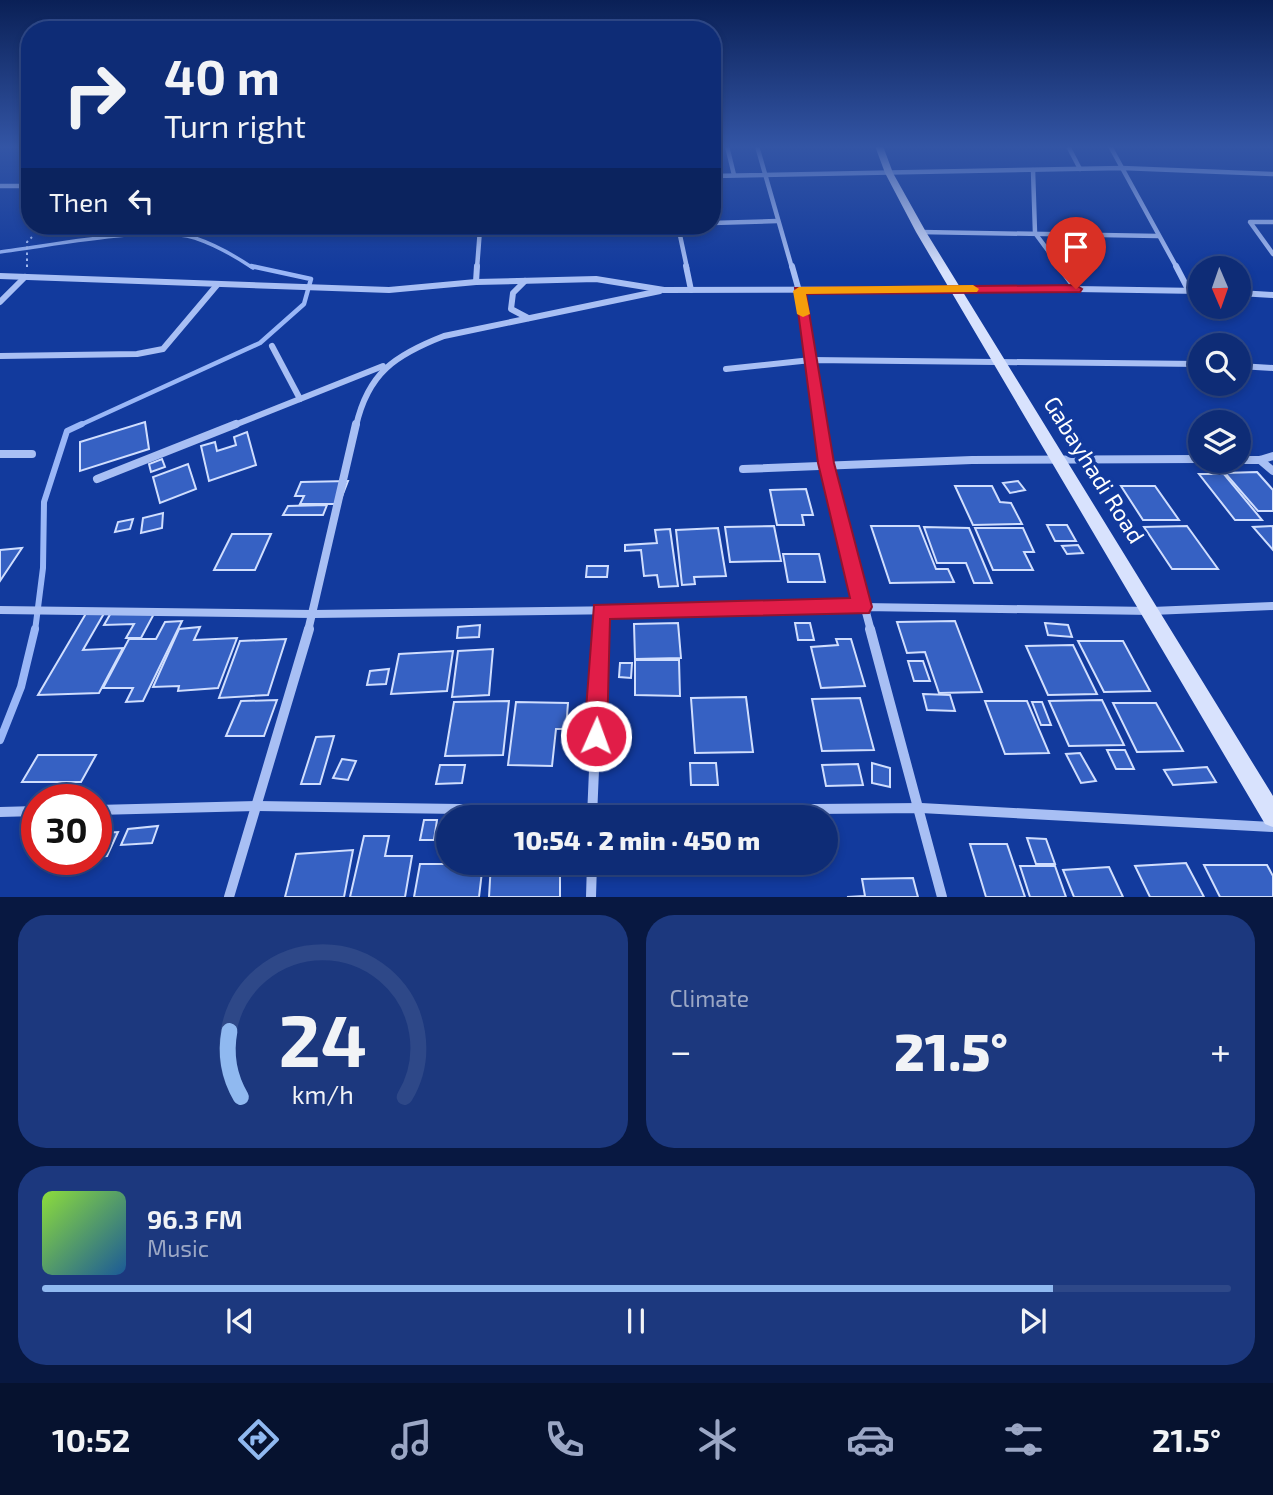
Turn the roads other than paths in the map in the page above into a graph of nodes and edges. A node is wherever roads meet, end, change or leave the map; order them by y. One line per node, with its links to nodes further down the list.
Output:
1 (769, 188): 5 (street)
2 (897, 188): 8 (street, Gabayhadi Road)
3 (1034, 188): 9 (street)
4 (1133, 188): 12 (street)
5 (777, 221): 7 (street); 25 (street)
6 (1273, 222): 13 (street)
7 (721, 223)
8 (921, 232): 9 (street); 20 (street, Gabayhadi Road)
9 (1035, 233): 12 (street); 21 (street)
10 (480, 235): 17 (street)
11 (680, 235): 23 (street)
12 (1158, 236): 19 (street)
13 (1273, 254)
14 (0, 276): 15 (street)
15 (25, 277): 18 (street); 28 (street)
16 (526, 281): 17 (street); 22 (street); 29 (street)
17 (476, 282): 18 (street)
18 (217, 285): 31 (street)
19 (1188, 288)
20 (956, 289): 21 (street); 25 (street); 33 (street, Gabayhadi Road)
21 (1076, 289): 24 (street)
22 (664, 290): 23 (street); 29 (street)
23 (691, 290): 25 (street)
24 (1188, 290)
25 (799, 291): 32 (street)
26 (1251, 294): 27 (street)
27 (1273, 295)
28 (0, 302)
29 (528, 318): 35 (street)
30 (272, 346): 39 (street)
31 (0, 356)
32 (811, 360): 33 (street); 38 (street); 47 (street)
33 (998, 360): 34 (street); 43 (street, Gabayhadi Road)
34 (1188, 363)
35 (387, 364): 39 (street); 56 (street)
36 (1251, 367): 37 (street)
37 (1273, 368)
38 (726, 369)
39 (300, 399): 50 (street)
40 (0, 454): 41 (street)
41 (32, 454)
42 (1273, 456): 46 (street)
43 (1057, 457): 44 (street); 47 (street); 55 (street, Gabayhadi Road)
44 (1188, 459)
45 (1251, 460): 46 (street)
46 (1260, 460): 49 (street)
47 (826, 463): 48 (street); 52 (street)
48 (743, 469)
49 (1273, 471)
50 (97, 479)
51 (1273, 606): 55 (street)
52 (862, 607): 54 (street); 55 (street); 59 (street)
53 (0, 610): 56 (street)
54 (601, 611): 56 (street); 57 (street)
55 (1152, 611): 65 (street, Gabayhadi Road)
56 (313, 614): 58 (street)
57 (592, 805)
58 (257, 806): 60 (street); 61 (street); 68 (street)
59 (921, 808): 62 (street); 66 (street); 70 (street)
60 (112, 810)
61 (436, 810)
62 (838, 810)
63 (21, 811): 64 (street)
64 (0, 812)
65 (1273, 816)
66 (1273, 827)
67 (592, 875): 69 (street)
68 (229, 897)
69 (591, 897)
70 (942, 897)

